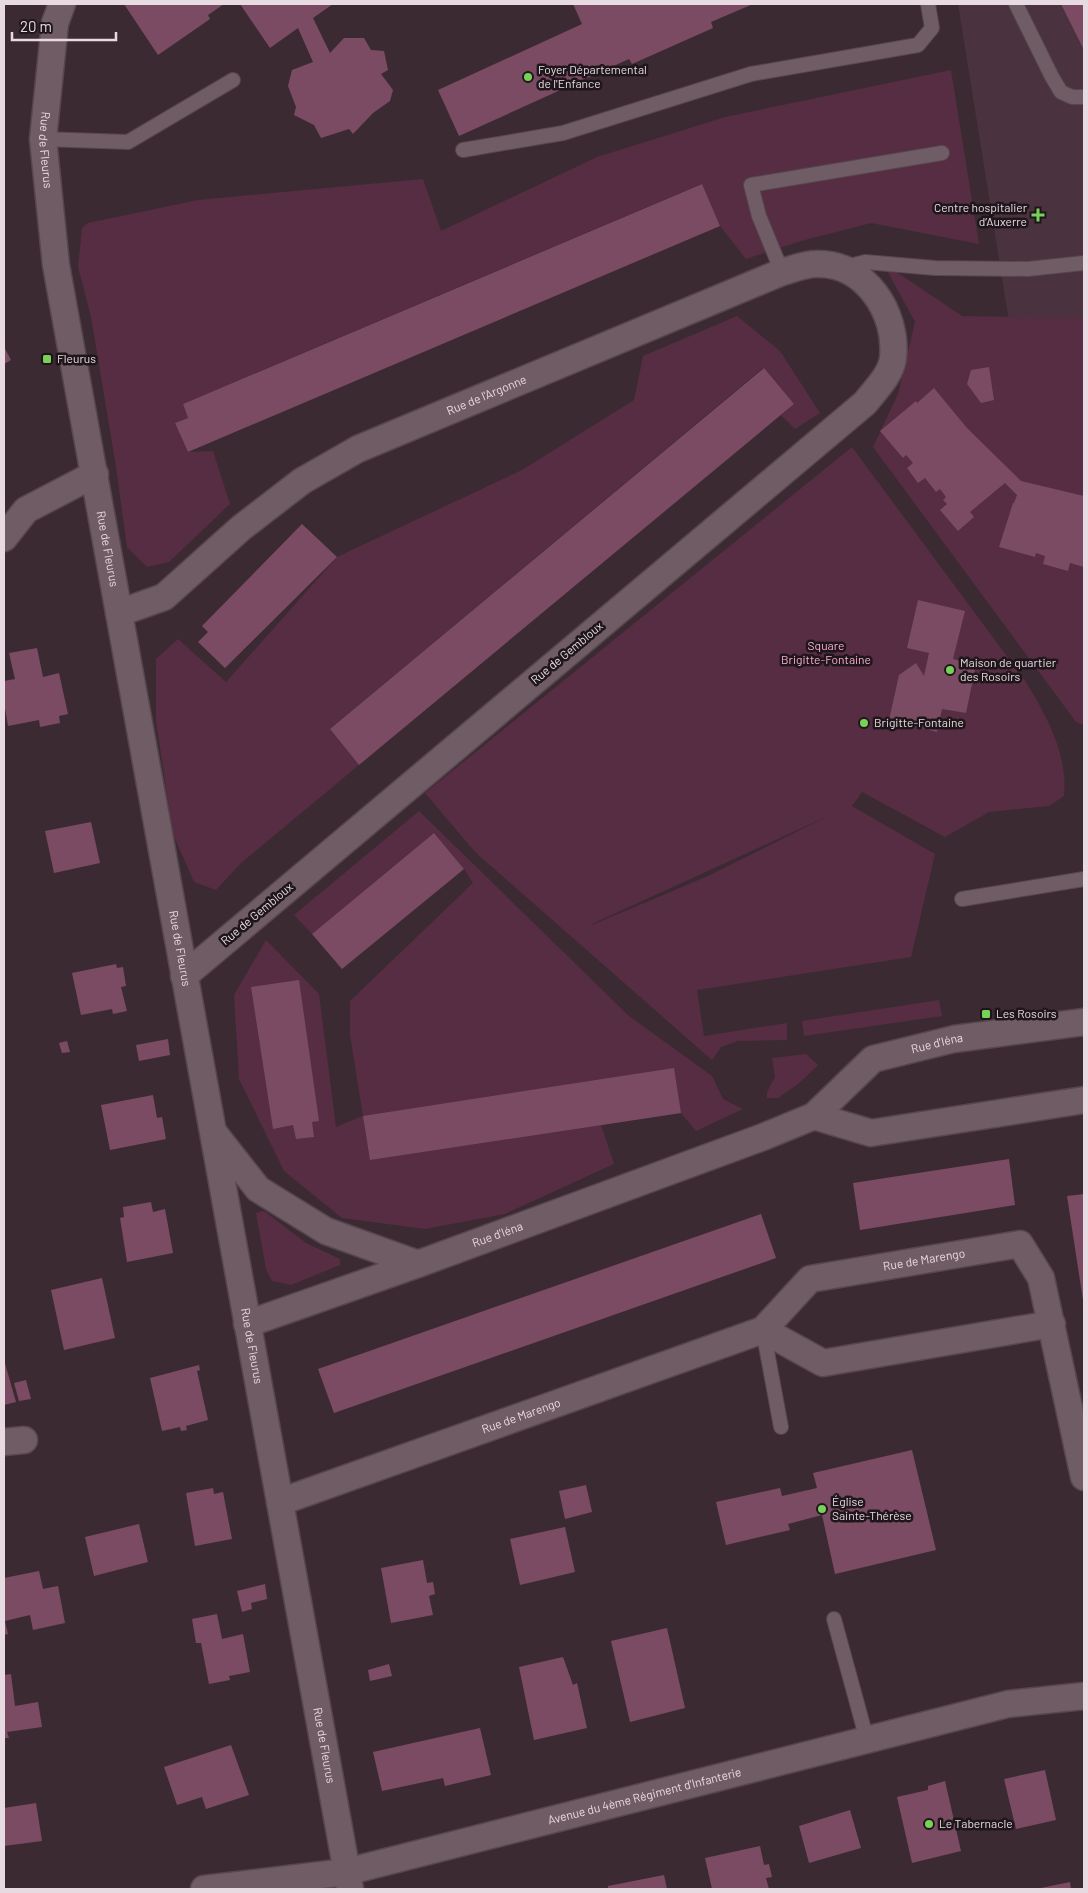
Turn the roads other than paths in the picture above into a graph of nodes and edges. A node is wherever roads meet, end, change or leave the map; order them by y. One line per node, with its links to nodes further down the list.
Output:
1 (62, 4): 6 (street, Rue de Fleurus)
2 (928, 4): 7 (lane)
3 (1016, 4): 5 (lane)
4 (233, 80): 6 (lane)
5 (1084, 97)
6 (43, 139): 13 (street, Rue de Fleurus)
7 (463, 150)
8 (942, 153): 11 (lane)
9 (1084, 263): 10 (lane)
10 (841, 268): 11 (street, Rue de l'Argonne); 12 (street, Rue de l'Argonne)
11 (782, 272): 15 (street, Rue de l'Argonne)
12 (882, 302): 18 (street, Rue de Gembloux)
13 (95, 474): 14 (street); 15 (street, Rue de Fleurus)
14 (4, 538)
15 (119, 613): 18 (street, Rue de Fleurus)
16 (1084, 878): 17 (lane)
17 (962, 899)
18 (184, 976): 22 (street, Rue de Fleurus)
19 (1084, 1022): 21 (street, Rue d'Iéna)
20 (1084, 1100): 21 (street)
21 (814, 1116): 23 (street, Rue d'Iéna)
22 (212, 1130): 23 (street); 24 (street, Rue de Fleurus)
23 (418, 1264): 24 (street, Rue d'Iéna)
24 (247, 1324): 29 (street, Rue de Fleurus)
25 (1052, 1324): 26 (street); 26 (street, Rue de Marengo); 28 (street, Rue de Marengo)
26 (763, 1330): 27 (lane); 29 (street, Rue de Marengo)
27 (781, 1427)
28 (1084, 1477)
29 (280, 1502): 33 (street, Rue de Fleurus)
30 (834, 1619): 32 (lane)
31 (1084, 1696): 32 (street, Avenue du 4ème Régiment d'Infanterie)
32 (867, 1740): 33 (street, Avenue du 4ème Régiment d'Infanterie)
33 (348, 1881): 34 (street, Avenue du 4ème Régiment d'Infanterie)
34 (204, 1889)

